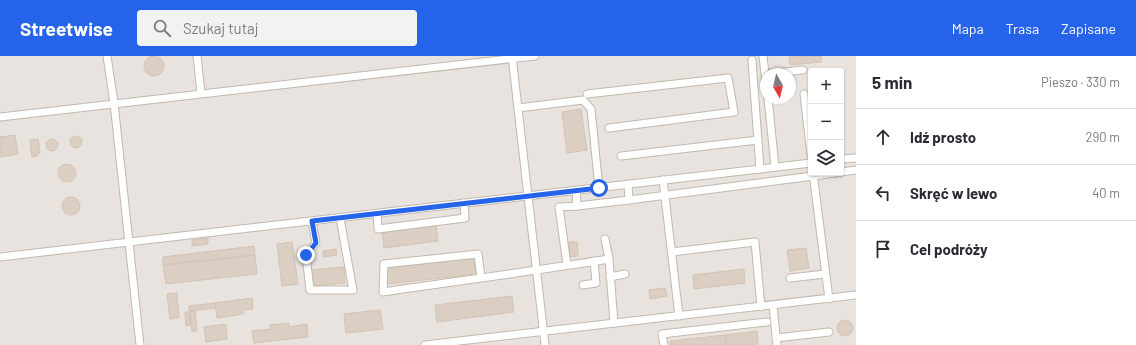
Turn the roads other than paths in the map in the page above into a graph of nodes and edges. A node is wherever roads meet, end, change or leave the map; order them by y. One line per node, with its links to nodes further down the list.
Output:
1 (107, 56): 13 (lane)
2 (197, 56): 10 (lane)
3 (535, 56): 5 (lane)
4 (763, 56): 7 (lane)
5 (512, 57): 10 (lane); 15 (lane)
6 (752, 60): 18 (lane)
7 (765, 68)
8 (803, 70): 9 (lane)
9 (796, 71)
10 (201, 93): 13 (lane)
11 (587, 94): 17 (lane)
12 (804, 94): 19 (lane)
13 (114, 103): 16 (lane); 43 (lane)
14 (769, 104): 24 (lane)
15 (518, 108): 32 (lane); 35 (lane)
16 (0, 117)
17 (608, 128)
18 (758, 140): 20 (lane); 25 (lane)
19 (809, 140)
20 (621, 156)
21 (856, 158): 22 (lane)
22 (844, 159)
23 (808, 163): 24 (lane)
24 (775, 167): 25 (lane)
25 (760, 169): 30 (lane)
26 (856, 170): 27 (lane)
27 (844, 172)
28 (808, 176): 34 (lane)
29 (813, 176): 51 (lane)
30 (663, 180): 31 (lane); 34 (lane)
31 (628, 184): 32 (lane); 36 (lane)
32 (599, 188): 33 (lane)
33 (576, 190): 35 (lane); 38 (lane)
34 (665, 195): 36 (lane); 44 (lane)
35 (528, 196): 37 (lane); 49 (lane)
36 (629, 200): 38 (lane)
37 (464, 203): 39 (lane); 39 (lane)
38 (578, 206): 48 (lane)
39 (378, 214): 40 (lane)
40 (340, 218): 41 (lane); 41 (lane)
41 (312, 221): 43 (lane)
42 (605, 239): 46 (lane)
43 (128, 243): 45 (lane); 66 (lane)
44 (672, 252): 59 (lane); 60 (lane)
45 (0, 257)
46 (609, 259): 47 (lane); 52 (lane)
47 (594, 261): 48 (lane); 55 (lane)
48 (567, 265): 49 (lane)
49 (537, 270): 53 (lane); 63 (lane)
50 (625, 274): 52 (lane)
51 (825, 274): 54 (lane); 57 (lane)
52 (610, 277): 62 (lane)
53 (481, 278): 53 (lane)
54 (790, 278)
55 (583, 285)
56 (856, 295): 57 (lane)
57 (829, 299): 58 (lane)
58 (773, 306): 59 (lane); 65 (lane)
59 (761, 307): 60 (lane)
60 (679, 316): 62 (lane)
61 (767, 322): 69 (lane)
62 (614, 323): 63 (lane)
63 (543, 331): 67 (lane); 68 (lane)
64 (829, 332): 65 (lane)
65 (777, 342)
66 (140, 345)
67 (425, 345)
68 (545, 345)
69 (664, 345)

